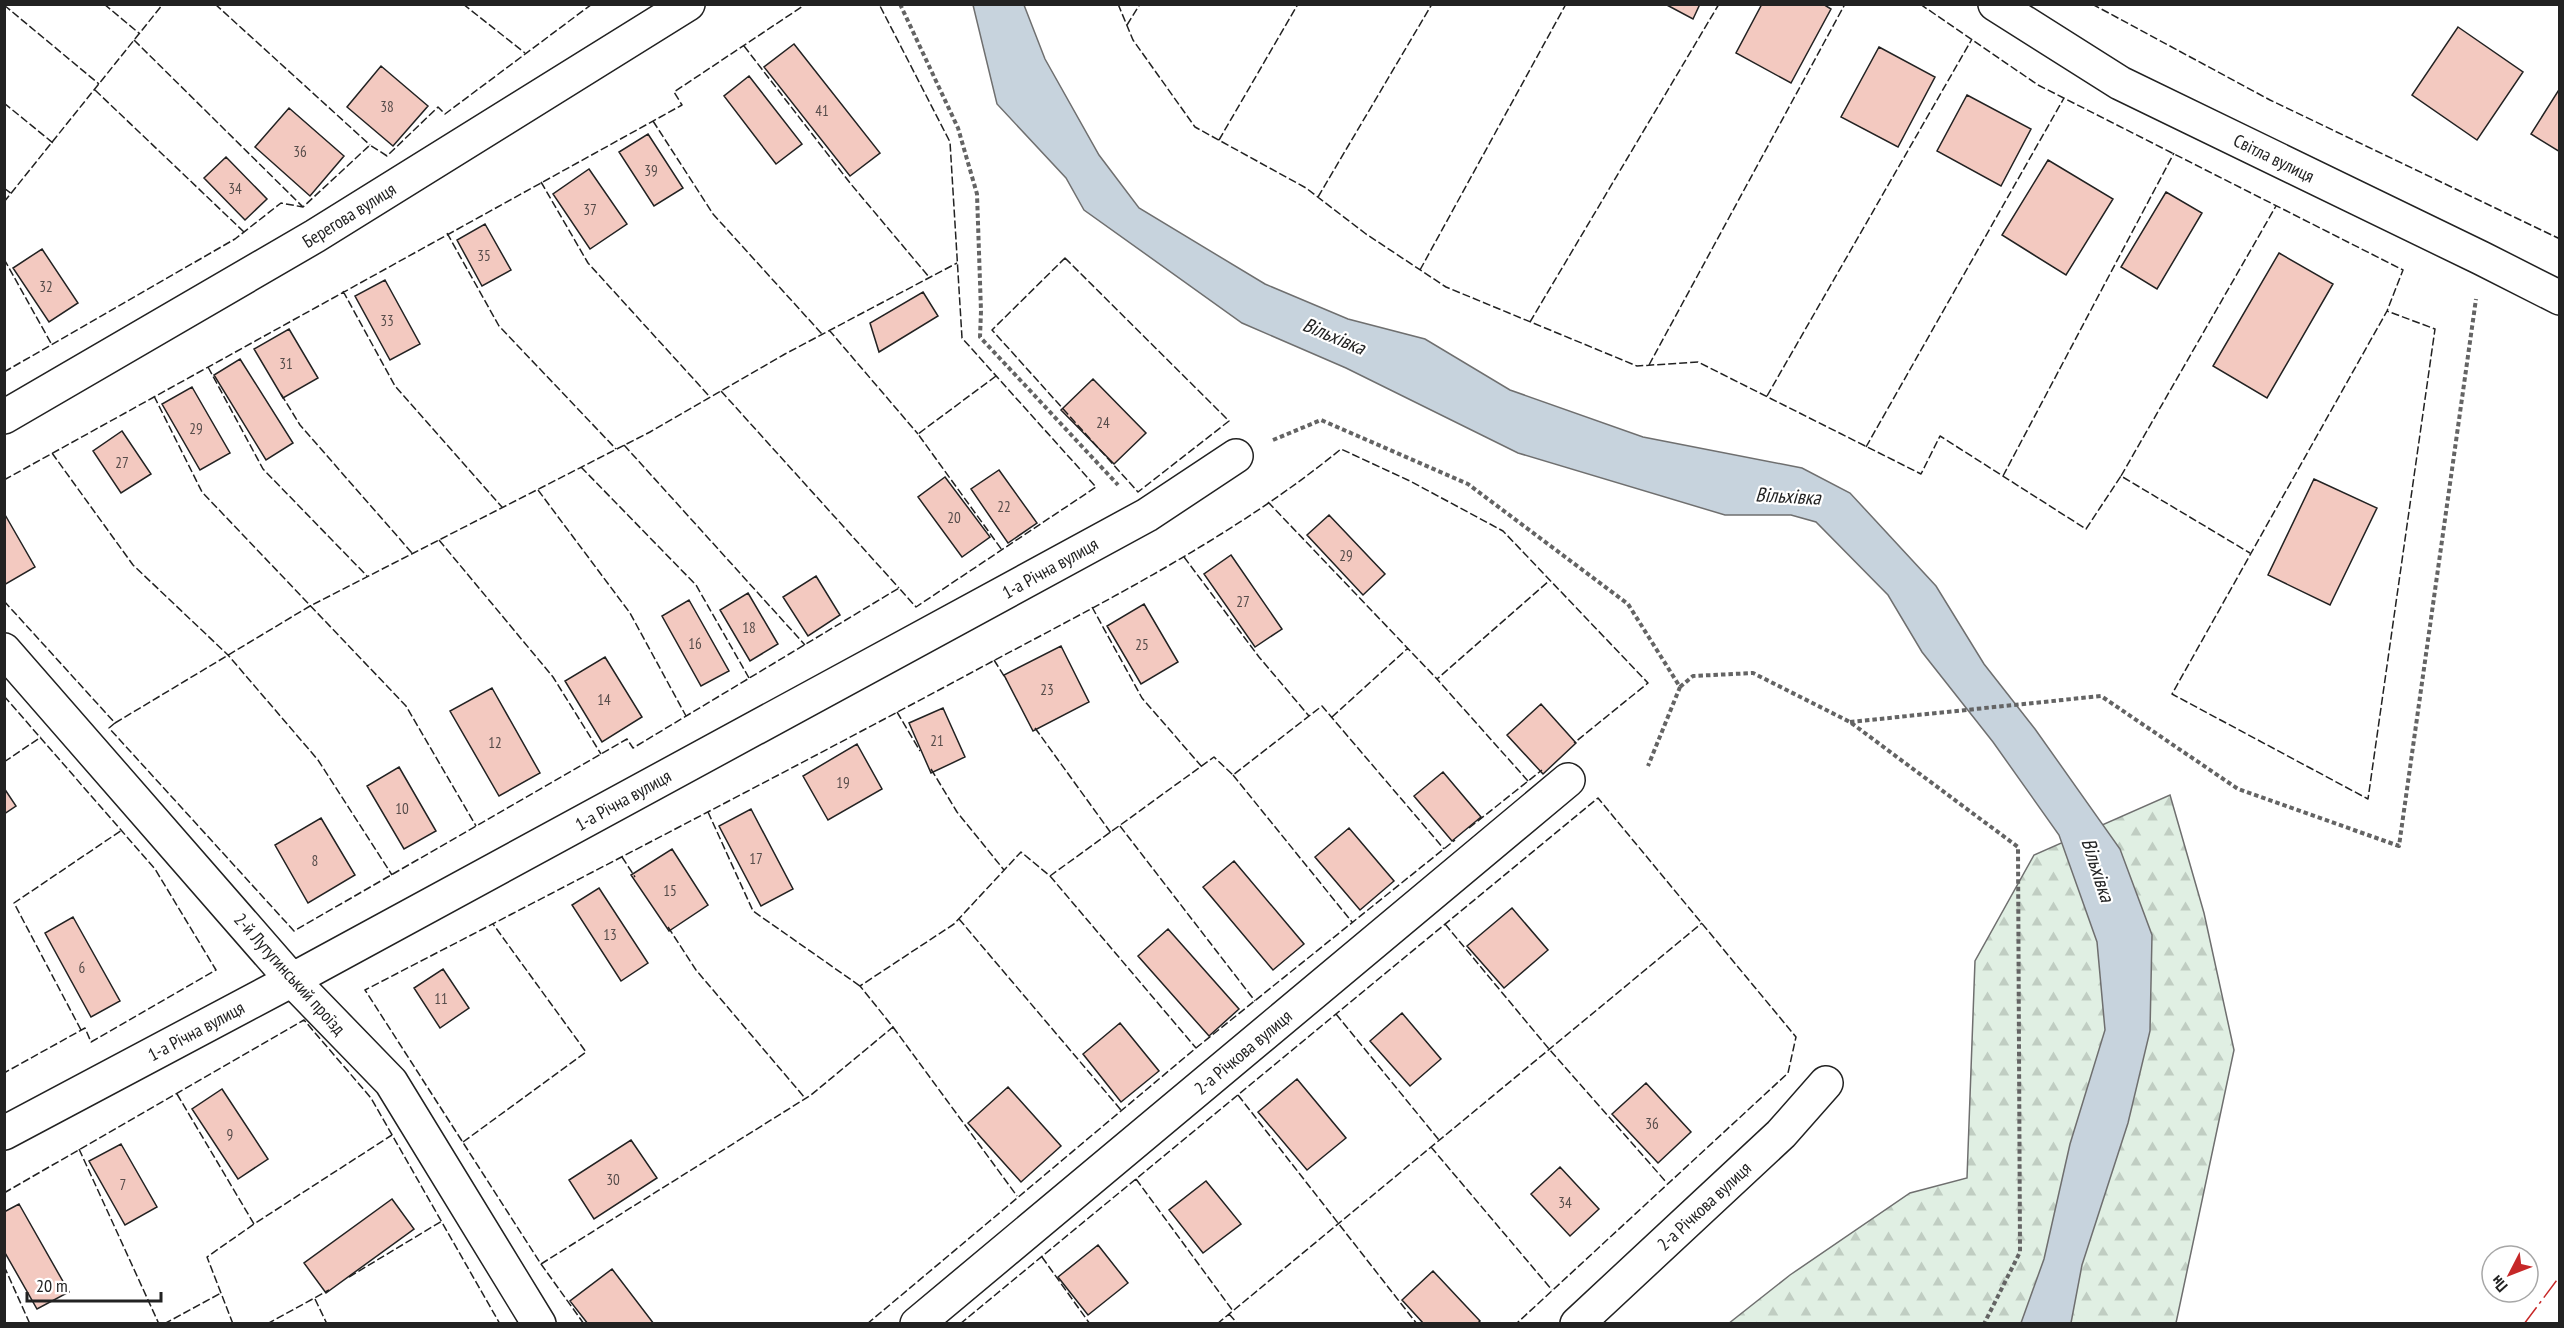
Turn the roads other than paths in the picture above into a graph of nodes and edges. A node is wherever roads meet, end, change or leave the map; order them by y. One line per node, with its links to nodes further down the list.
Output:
1 (688, 4): 4 (street, Берегова вулиця)
2 (1995, 4): 3 (street, Світла вулиця)
3 (2559, 298)
4 (4, 417)
5 (1236, 456): 8 (street, 1-а Річна вулиця)
6 (4, 650): 8 (street, 2-й Лутугинський проїзд)
7 (1568, 780): 12 (street, 2-а Річкова вулиця)
8 (292, 980): 10 (street, 1-а Річна вулиця); 11 (street, 2-й Лутугинський проїзд)
9 (1826, 1083): 13 (street, 2-а Річкова вулиця)
10 (4, 1133)
11 (539, 1323)
12 (917, 1323)
13 (1577, 1323)

